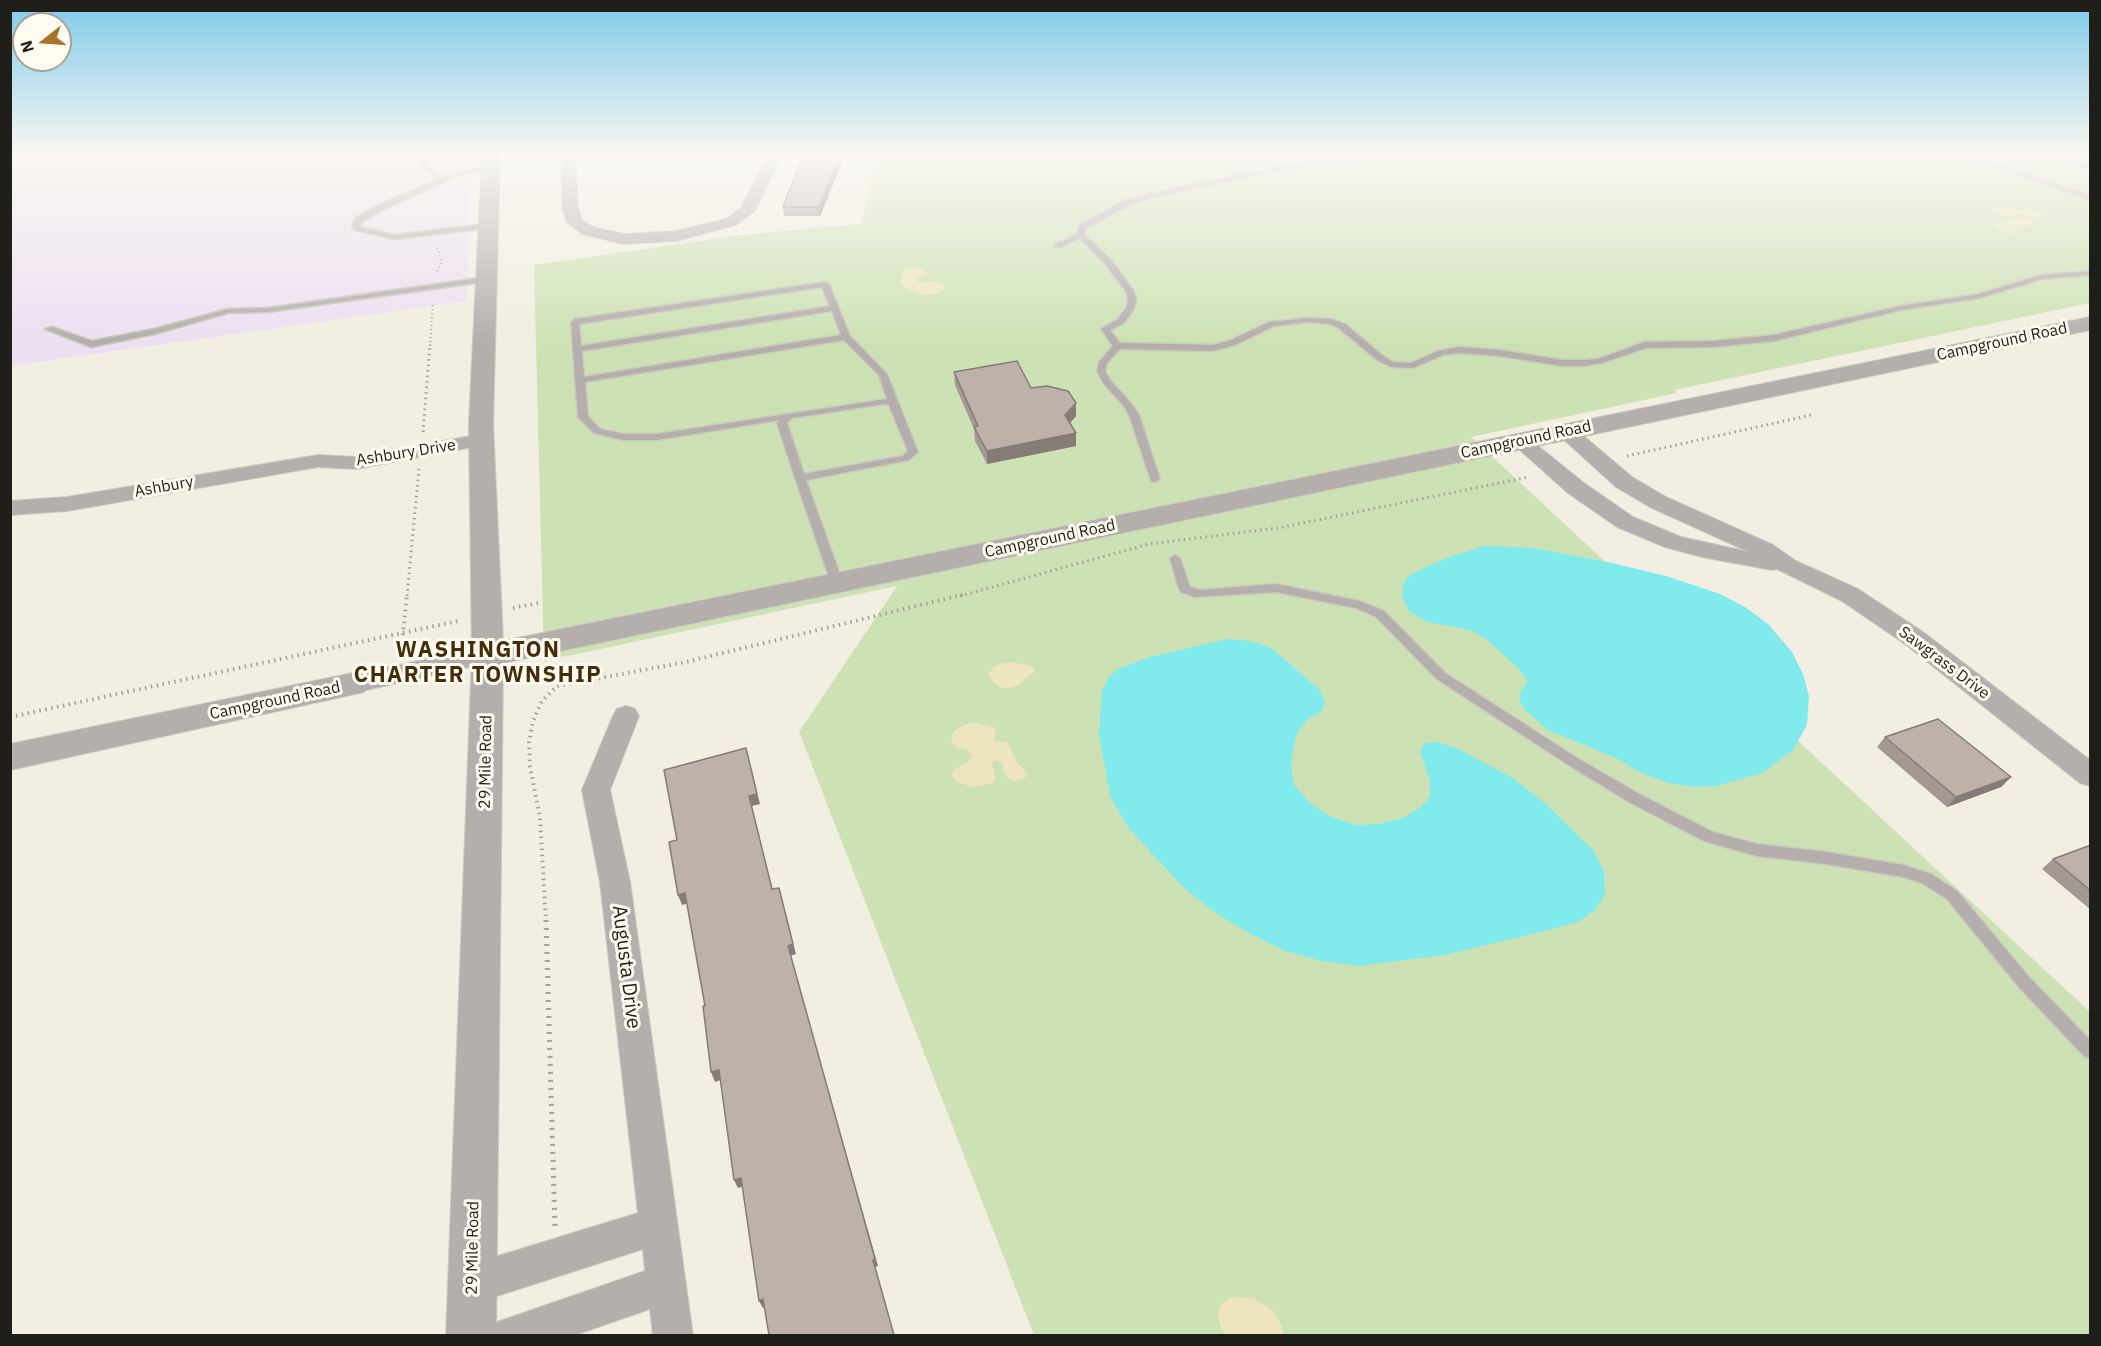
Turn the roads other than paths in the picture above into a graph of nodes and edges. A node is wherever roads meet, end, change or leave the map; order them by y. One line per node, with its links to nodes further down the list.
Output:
1 (368, 216): 6 (lane)
2 (488, 216): 6 (street, 29 Mile Road)
3 (573, 216): 4 (street)
4 (740, 216)
5 (1101, 216): 7 (lane)
6 (488, 226): 10 (street, 29 Mile Road)
7 (1081, 235): 8 (lane); 15 (lane)
8 (1057, 246)
9 (2091, 273): 15 (lane)
10 (487, 279): 13 (lane); 20 (street, 29 Mile Road)
11 (835, 308): 14 (lane); 16 (lane); 16 (lane)
12 (2091, 324): 21 (street, Campground Road)
13 (49, 330)
14 (846, 337): 17 (lane); 18 (lane)
15 (1118, 346): 25 (lane)
16 (577, 349): 17 (lane)
17 (579, 380): 19 (lane)
18 (893, 403): 19 (lane); 24 (lane)
19 (789, 416): 24 (lane)
20 (481, 432): 23 (street, Ashbury Drive); 32 (street, 29 Mile Road)
21 (1567, 432): 22 (street, Campground Road); 27 (street, Sawgrass Drive)
22 (1521, 442): 28 (street, Sawgrass Drive); 31 (street, Campground Road)
23 (318, 461): 26 (street, Ashbury)
24 (800, 478): 31 (lane)
25 (1155, 479)
26 (10, 508)
27 (1676, 510): 28 (street); 30 (street, Sawgrass Drive)
28 (1647, 531): 30 (street, Sawgrass Drive)
29 (1175, 558): 37 (lane)
30 (1788, 566): 36 (street, Sawgrass Drive)
31 (837, 583): 32 (street, Campground Road)
32 (488, 655): 33 (street, Campground Road); 39 (street, 29 Mile Road)
33 (353, 684): 35 (street, Campground Road)
34 (626, 716): 38 (street, Augusta Drive)
35 (10, 757)
36 (2091, 776)
37 (2091, 1051)
38 (659, 1225): 39 (street); 40 (street, Augusta Drive)
39 (472, 1284): 41 (street, 29 Mile Road)
40 (666, 1284): 42 (street); 43 (street, Augusta Drive)
41 (471, 1335)
42 (511, 1335)
43 (673, 1335)

